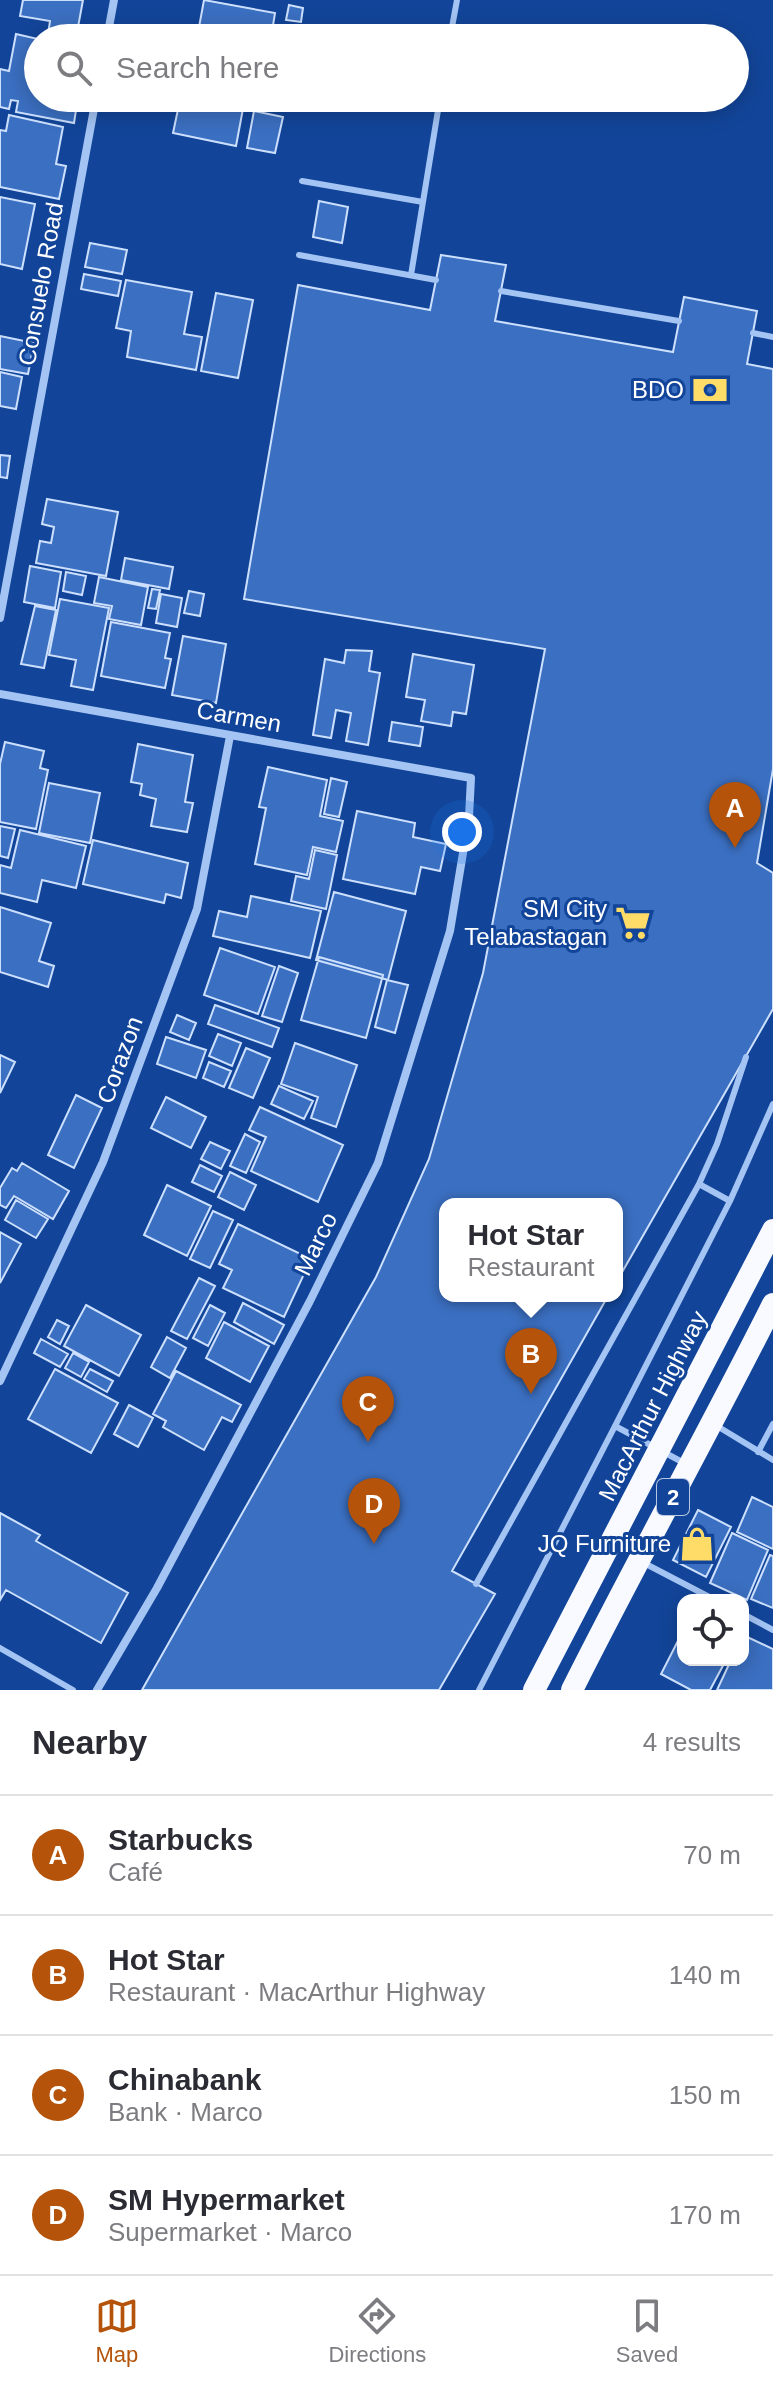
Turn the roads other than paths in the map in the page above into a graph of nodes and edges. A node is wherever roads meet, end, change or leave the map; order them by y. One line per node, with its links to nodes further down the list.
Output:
1 (114, 0): 3 (street)
2 (457, 0): 4 (lane)
3 (110, 24)
4 (453, 24)
5 (93, 112): 16 (street, Consuelo Road)
6 (438, 112): 8 (lane)
7 (302, 181): 8 (lane)
8 (423, 202): 10 (lane)
9 (299, 255): 10 (lane)
10 (411, 275): 11 (lane)
11 (436, 280)
12 (501, 291): 13 (lane)
13 (679, 321)
14 (753, 333): 15 (lane)
15 (773, 337)
16 (0, 618)
17 (0, 694): 18 (street, Carmen)
18 (230, 736): 19 (street, Carmen); 27 (street, Corazon)
19 (471, 778): 43 (street, Marco)
20 (746, 1057): 22 (lane)
21 (773, 1104): 23 (lane)
22 (699, 1184): 23 (lane); 36 (lane)
23 (730, 1201): 30 (lane)
24 (773, 1230): 31 (highway, MacArthur Highway / 2)
25 (773, 1304): 26 (highway, 2)
26 (768, 1328): 28 (highway, 2)
27 (0, 1381)
28 (714, 1424): 32 (lane); 34 (highway, 2)
29 (773, 1424): 32 (lane)
30 (615, 1426): 31 (lane); 44 (lane)
31 (660, 1451): 34 (lane); 45 (highway, MacArthur Highway / 2)
32 (758, 1452): 33 (lane)
33 (773, 1460)
34 (691, 1466): 35 (highway, 2)
35 (637, 1560): 37 (lane); 41 (highway, 2)
36 (476, 1584)
37 (703, 1594)
38 (749, 1617): 39 (lane)
39 (773, 1630)
40 (0, 1648): 42 (lane)
41 (574, 1689)
42 (73, 1690)
43 (97, 1690)
44 (479, 1690)
45 (534, 1690)

